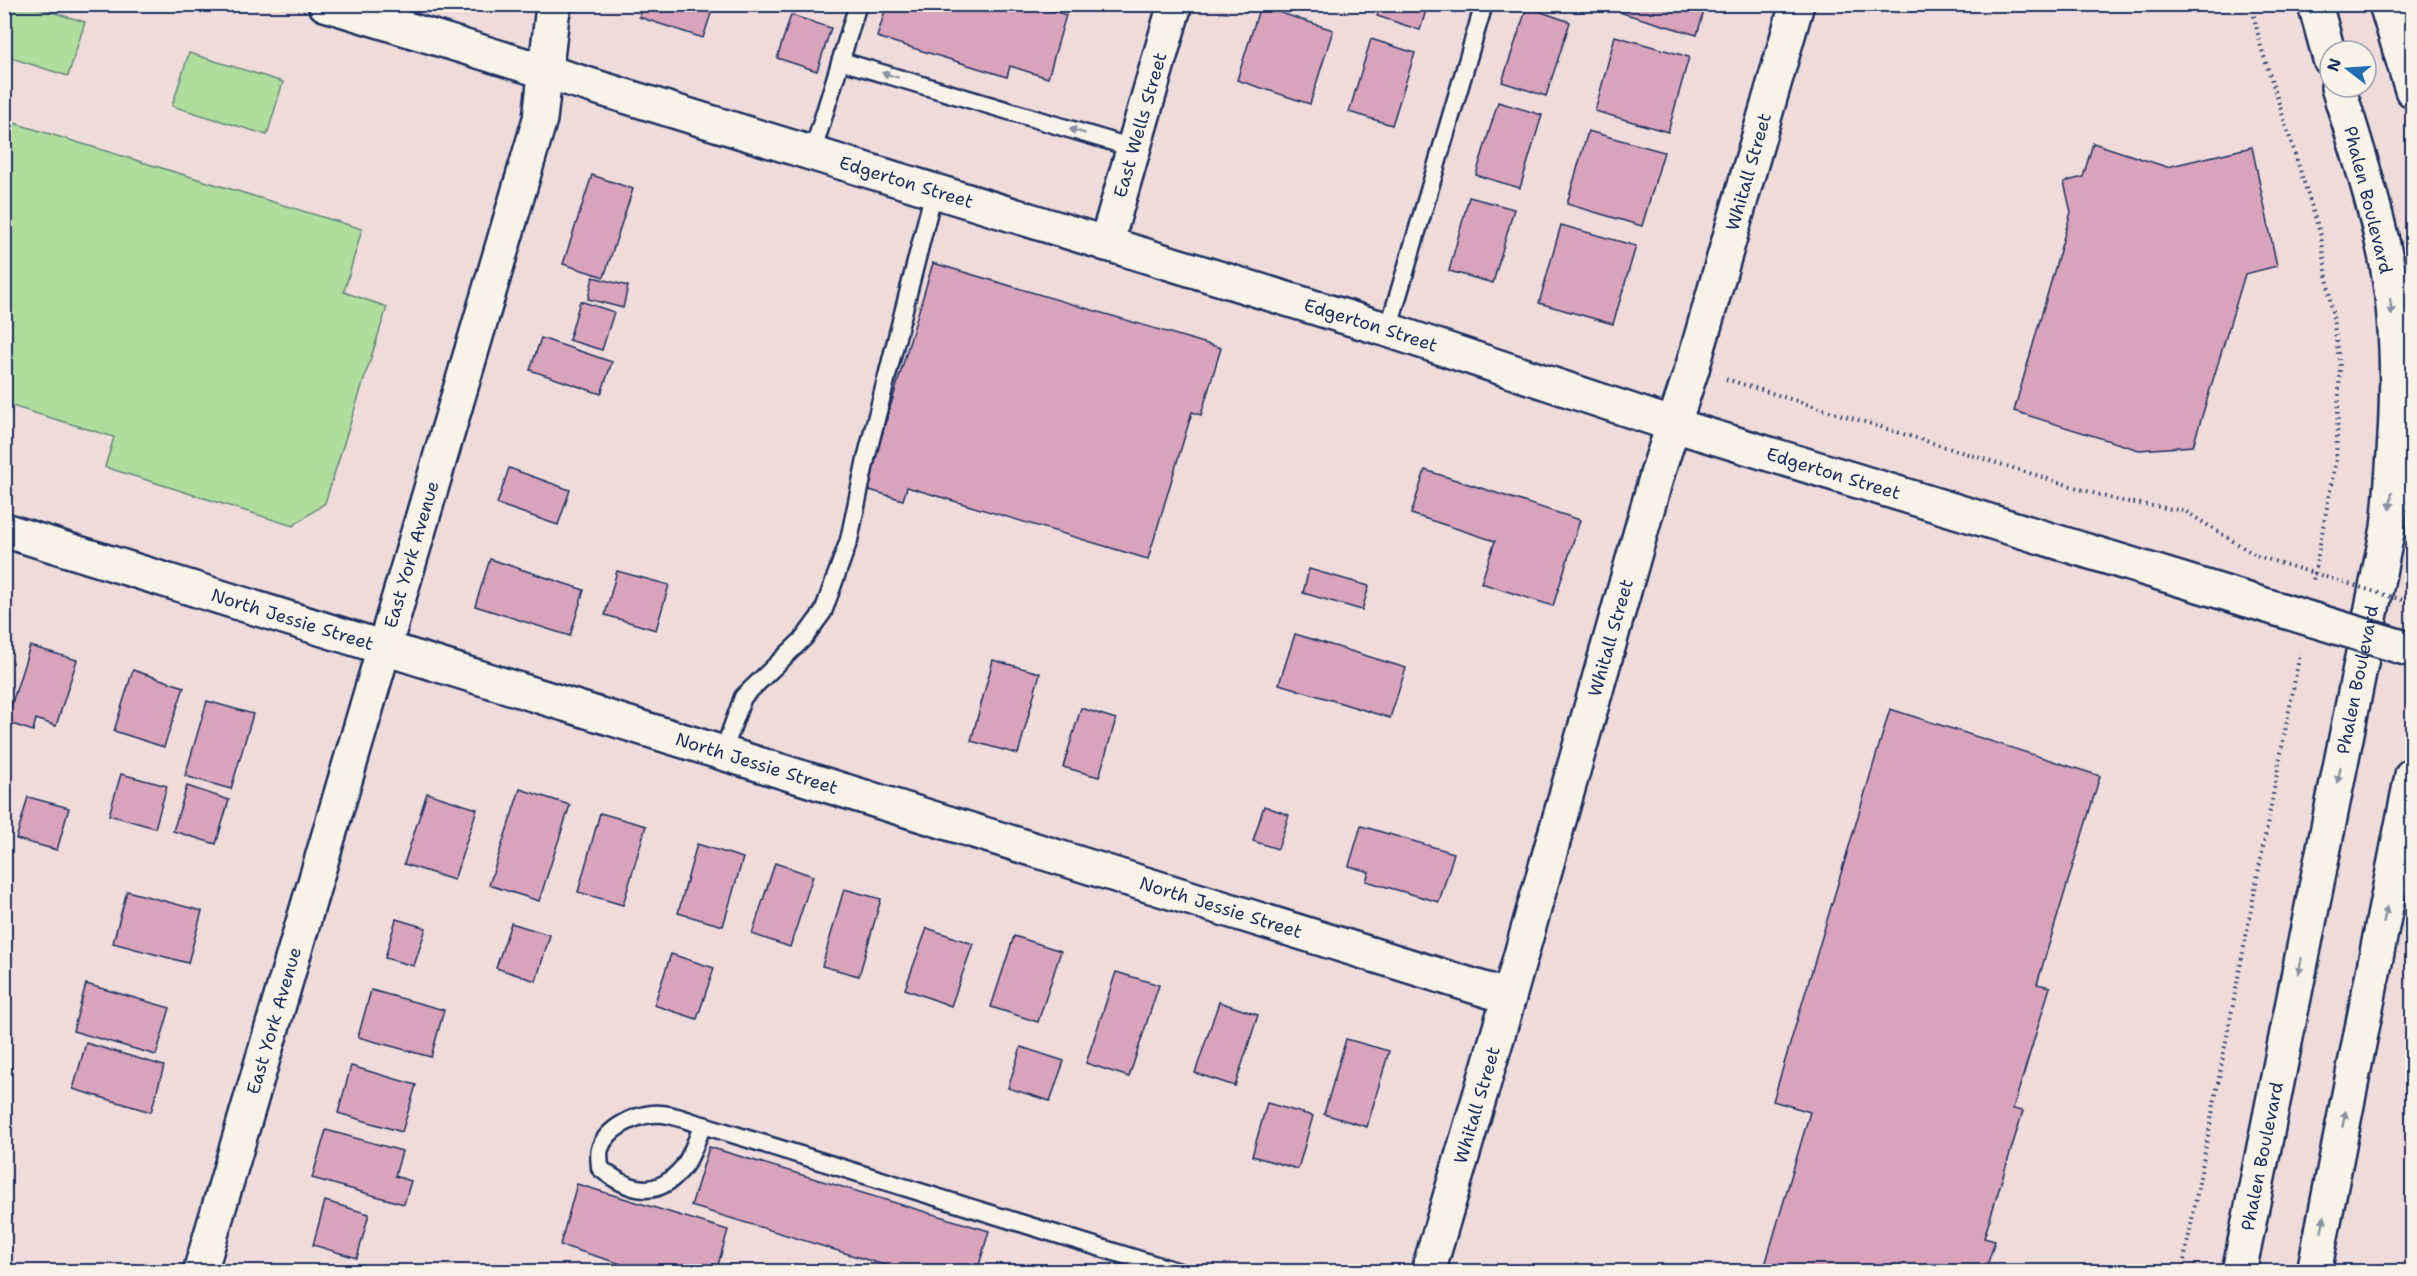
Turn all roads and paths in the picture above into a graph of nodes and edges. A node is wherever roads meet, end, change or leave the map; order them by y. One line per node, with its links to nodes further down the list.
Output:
1 (325, 4): 11 (street, Edgerton Street)
2 (555, 4): 11 (street, East York Avenue)
3 (858, 4): 10 (lane)
4 (1175, 4): 14 (street, East Wells Street)
5 (1484, 4): 18 (lane)
6 (1797, 4): 19 (street, Whitall Street)
7 (2315, 4): 9 (street)
8 (2386, 4): 12 (street)
9 (2325, 39)
10 (841, 61): 14 (lane, one-way to 10); 15 (lane)
11 (545, 72): 15 (street, Edgerton Street); 23 (street, East York Avenue)
12 (2412, 90)
13 (2342, 99): 32 (street, Phalen Boulevard, one-way to 32)
14 (1133, 148): 17 (street, East Wells Street)
15 (812, 154): 16 (street, Edgerton Street)
16 (934, 191): 17 (street, Edgerton Street); 25 (lane)
17 (1106, 244): 18 (street, Edgerton Street)
18 (1388, 330): 20 (street, Edgerton Street)
19 (1692, 369): 20 (street, Whitall Street); 22 (path, bridge)
20 (1674, 425): 24 (street, Edgerton Street, bridge); 27 (street, Whitall Street)
21 (4, 530): 23 (street, North Jessie Street)
22 (2412, 603)
23 (384, 647): 25 (street, North Jessie Street); 29 (street, East York Avenue)
24 (2412, 650)
25 (723, 752): 27 (street, North Jessie Street)
26 (2412, 776): 33 (street, one-way to 26)
27 (1509, 997): 31 (street, Whitall Street)
28 (703, 1125): 28 (lane); 30 (lane)
29 (200, 1272)
30 (1179, 1272)
31 (1428, 1272)
32 (2240, 1272)
33 (2314, 1272)

